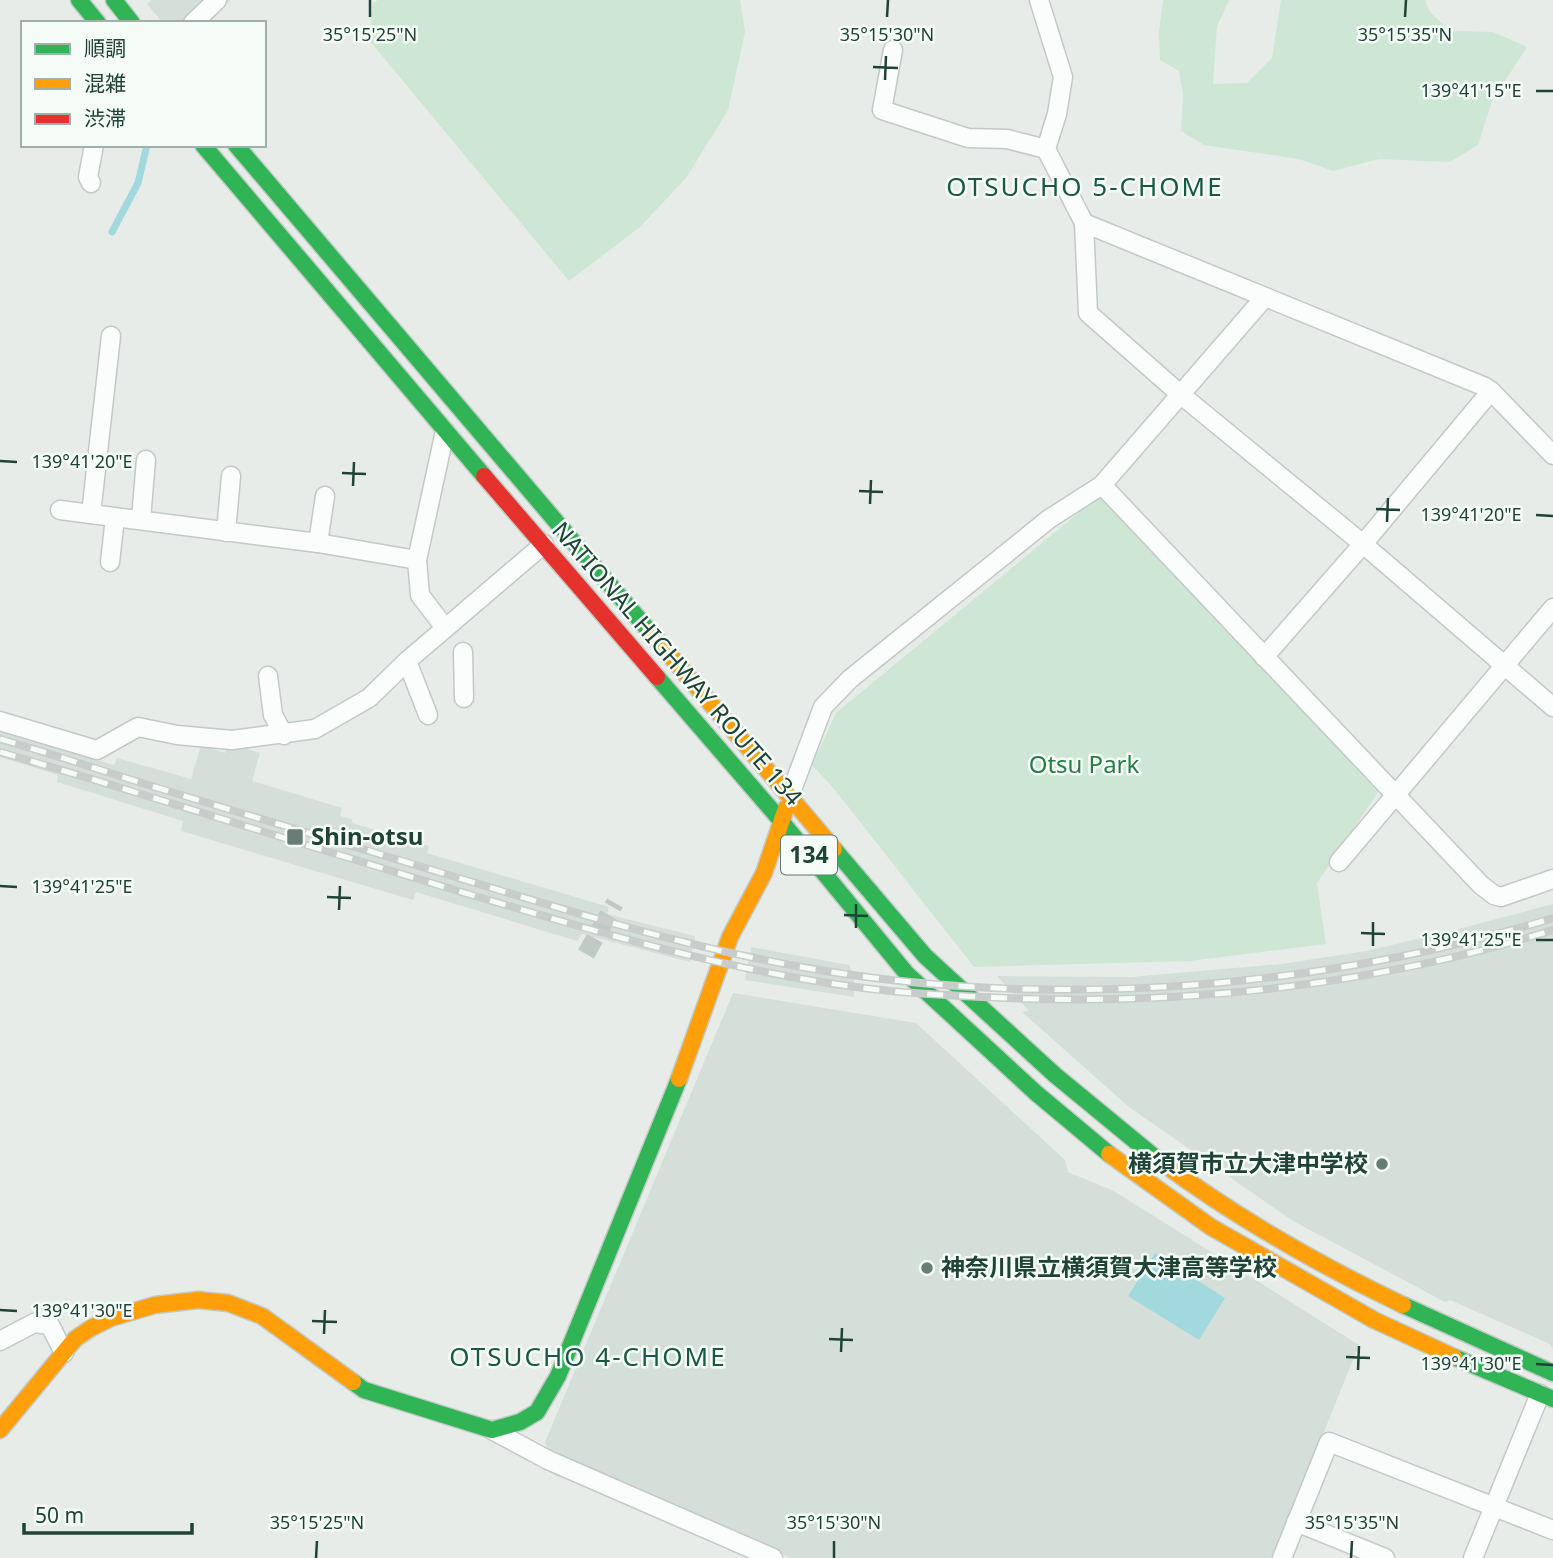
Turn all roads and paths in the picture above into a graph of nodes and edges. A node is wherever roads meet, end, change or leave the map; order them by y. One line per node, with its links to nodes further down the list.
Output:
1 (79, 0): 5 (main road)
2 (114, 0): 6 (main road)
3 (217, 0): 7 (street)
4 (1039, 0): 12 (street)
5 (96, 21)
6 (130, 21)
7 (196, 21)
8 (893, 50): 12 (street)
9 (94, 147): 13 (street)
10 (205, 147): 19 (main road, NATIONAL HIGHWAY ROUTE 134 / 134)
11 (238, 147): 48 (main road, NATIONAL HIGHWAY ROUTE 134 / 134)
12 (1046, 149): 14 (street)
13 (91, 183)
14 (1084, 223): 15 (street); 18 (street)
15 (1265, 297): 17 (street); 18 (street)
16 (111, 336): 26 (street)
17 (1490, 391): 20 (street); 32 (street)
18 (1180, 394): 23 (street); 32 (street)
19 (445, 432): 31 (main road, NATIONAL HIGHWAY ROUTE 134 / 134); 33 (street)
20 (1553, 454)
21 (146, 460): 28 (street)
22 (232, 476): 29 (street)
23 (1102, 485): 38 (street); 48 (street)
24 (325, 496): 30 (street)
25 (60, 510): 26 (street)
26 (91, 514): 27 (street)
27 (115, 518): 28 (street); 34 (street)
28 (141, 519): 29 (street)
29 (226, 532): 30 (street)
30 (318, 544): 33 (street)
31 (544, 544): 36 (street); 49 (main road, NATIONAL HIGHWAY ROUTE 134 / 134)
32 (1363, 544): 38 (street); 40 (street)
33 (417, 560): 36 (street)
34 (110, 562)
35 (1553, 608): 40 (street)
36 (445, 628): 39 (street)
37 (463, 652): 42 (street)
38 (1264, 657): 47 (street)
39 (407, 661): 44 (street); 46 (street)
40 (1503, 666): 43 (street); 47 (street)
41 (268, 676): 46 (street)
42 (464, 698)
43 (1553, 707)
44 (428, 715)
45 (0, 721): 46 (street)
46 (284, 734)
47 (1396, 793): 50 (street); 51 (street)
48 (790, 795): 49 (main road); 54 (main road, NATIONAL HIGHWAY ROUTE 134 / 134)
49 (782, 822): 55 (main road, NATIONAL HIGHWAY ROUTE 134 / 134); 57 (main road)
50 (1339, 862)
51 (1553, 879)
52 (0, 1340): 53 (street)
53 (64, 1353): 56 (main road); 57 (main road)
54 (1553, 1373)
55 (1547, 1397): 58 (street)
56 (0, 1430)
57 (492, 1430): 61 (street)
58 (1495, 1506): 59 (street); 60 (street); 64 (street)
59 (1296, 1522): 62 (street); 63 (street)
60 (1553, 1530)
61 (773, 1558)
62 (1282, 1558)
63 (1385, 1558)
64 (1474, 1558)

